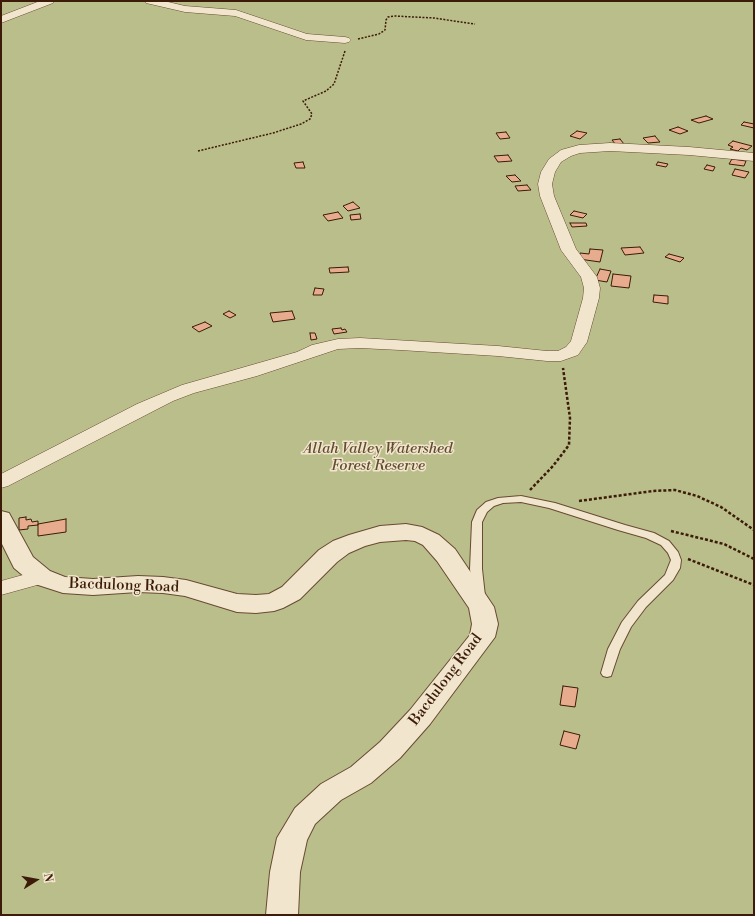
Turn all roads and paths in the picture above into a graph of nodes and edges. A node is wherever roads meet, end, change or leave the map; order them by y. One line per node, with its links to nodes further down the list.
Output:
1 (49, 1): 3 (street)
2 (150, 1): 5 (street)
3 (1, 20)
4 (475, 24): 5 (path)
5 (344, 40): 6 (path)
6 (198, 151)
7 (754, 157): 8 (street)
8 (561, 356): 9 (street); 10 (path)
9 (1, 482)
10 (521, 499): 11 (lane); 20 (lane)
11 (551, 505): 14 (path); 15 (lane)
12 (1, 518): 17 (street, Bacdulong Road)
13 (666, 530): 16 (path)
14 (754, 530)
15 (673, 552): 18 (path); 21 (lane)
16 (754, 559)
17 (41, 578): 19 (street); 20 (street, Bacdulong Road)
18 (754, 585)
19 (1, 588)
20 (481, 608): 22 (street, Bacdulong Road)
21 (607, 673)
22 (282, 915)

